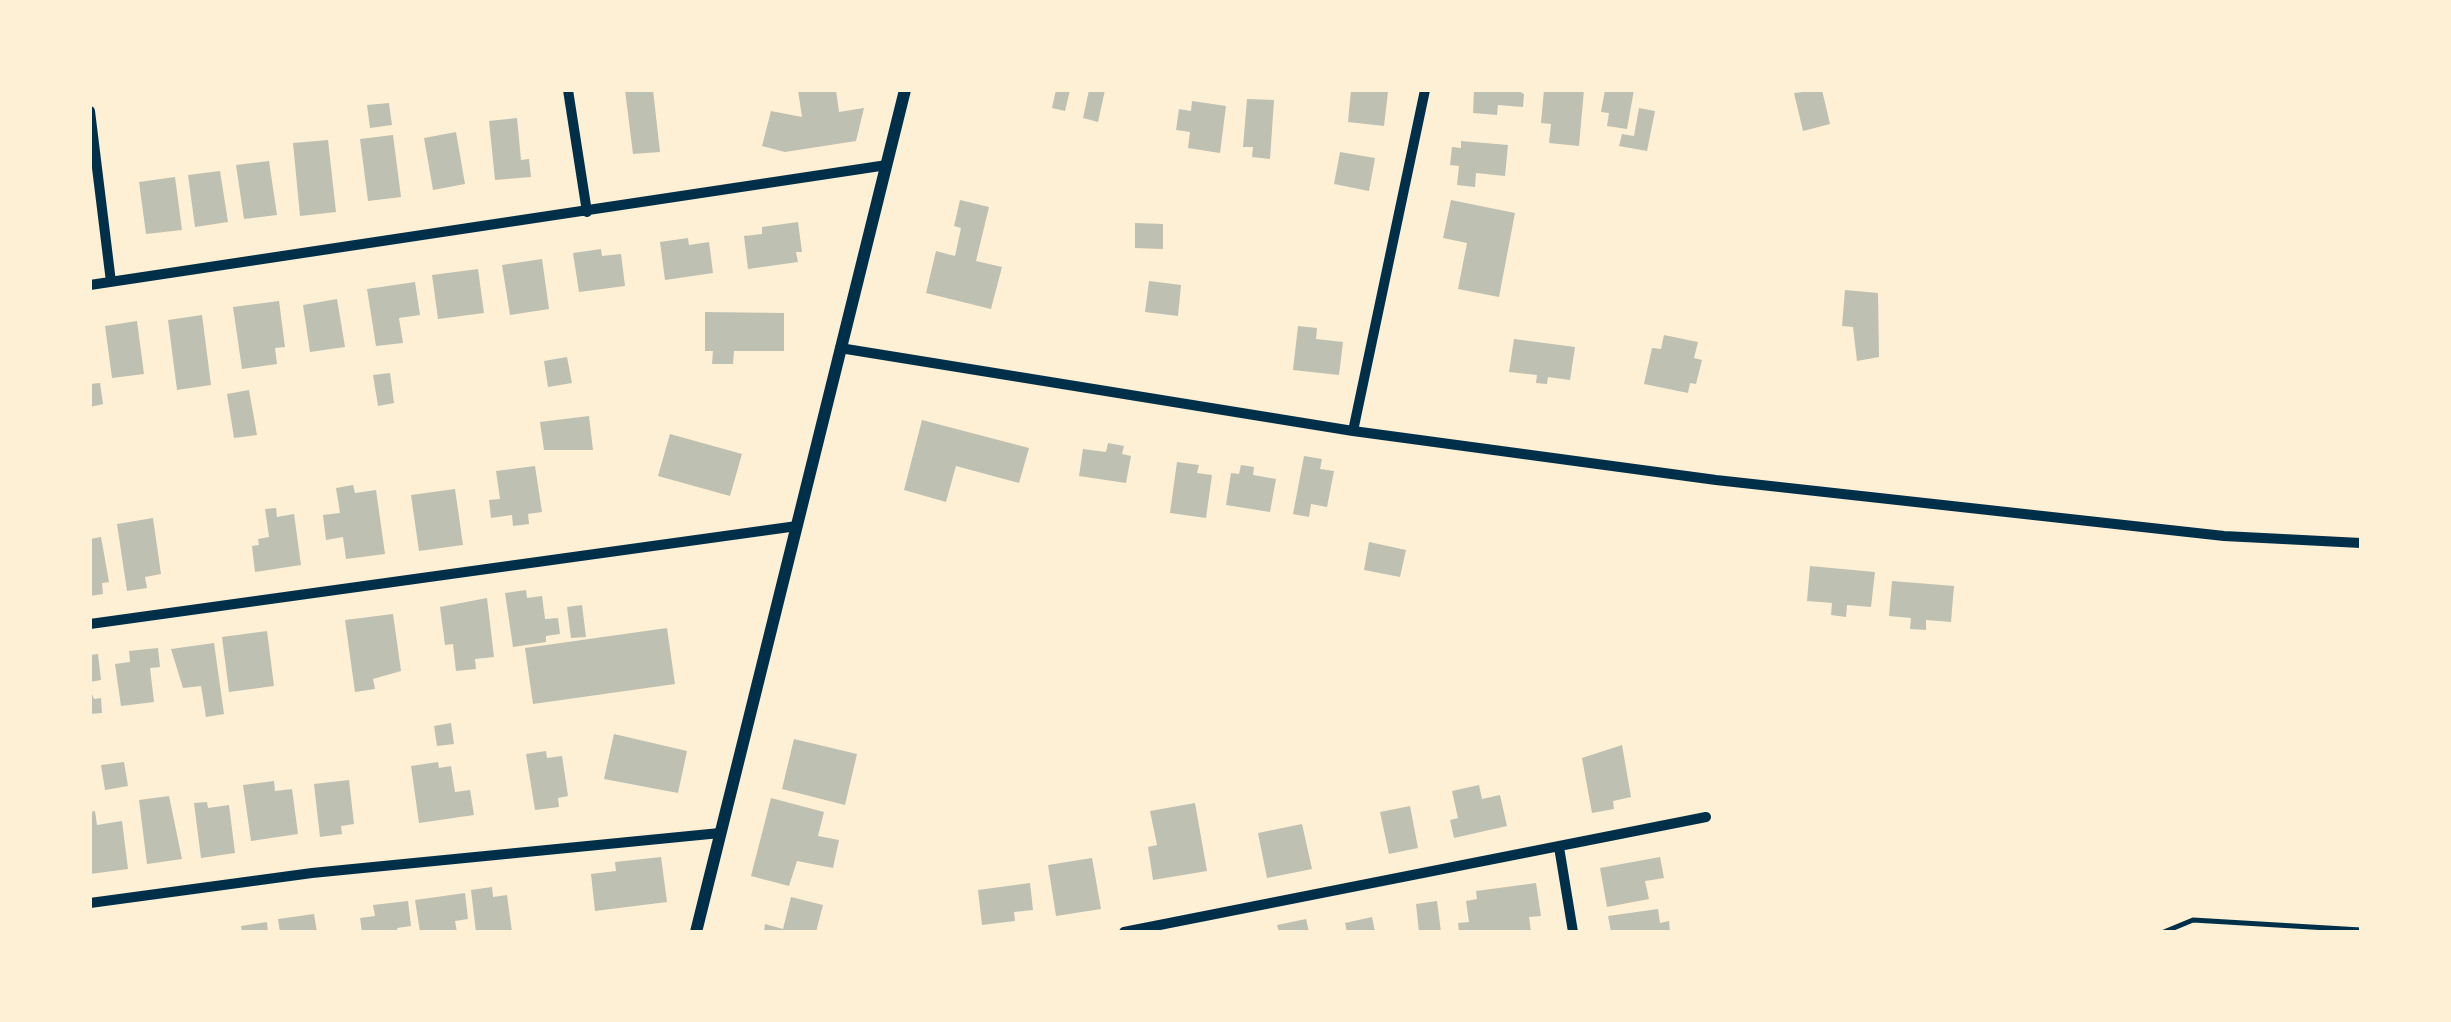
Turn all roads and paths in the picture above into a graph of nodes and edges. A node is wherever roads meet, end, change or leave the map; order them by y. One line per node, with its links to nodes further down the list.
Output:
1 (568, 90): 6 (street)
2 (905, 90): 5 (street)
3 (1424, 90): 10 (street)
4 (90, 111): 7 (street)
5 (887, 164): 6 (street); 9 (street)
6 (586, 212): 7 (street)
7 (112, 282): 8 (street)
8 (90, 285)
9 (840, 348): 10 (street); 11 (street)
10 (1354, 431): 12 (street)
11 (797, 526): 13 (street); 15 (street)
12 (2361, 543)
13 (90, 624)
14 (1706, 818): 16 (street)
15 (720, 834): 17 (street); 19 (street)
16 (1558, 848): 20 (street); 21 (street)
17 (90, 903)
18 (2361, 930): 22 (lane)
19 (696, 932)
20 (1124, 932)
21 (1573, 932)
22 (2164, 932)

